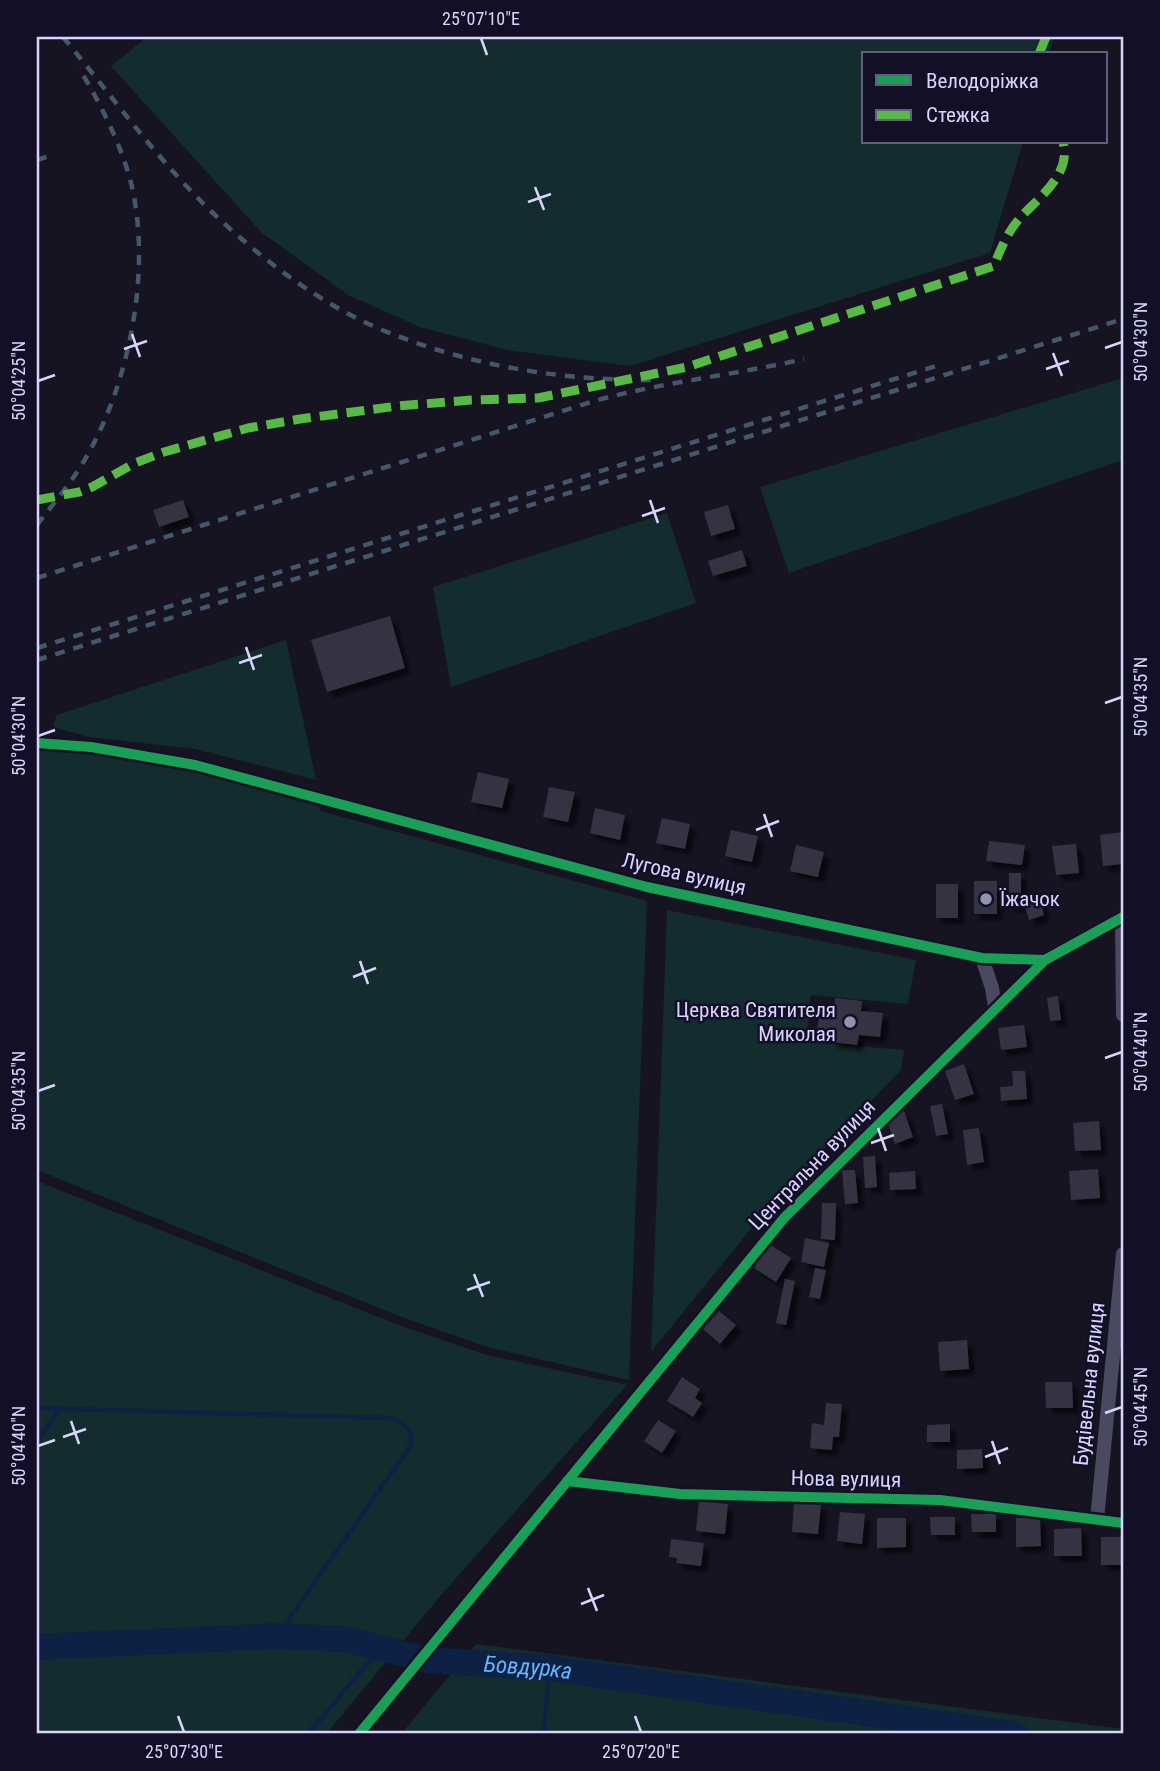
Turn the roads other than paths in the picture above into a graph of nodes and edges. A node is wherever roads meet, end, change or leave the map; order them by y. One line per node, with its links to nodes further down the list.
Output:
1 (37, 743): 3 (street, Лугова вулиця)
2 (1123, 917): 4 (street, Центральна вулиця); 6 (street)
3 (982, 958): 4 (street, Лугова вулиця); 5 (street)
4 (1045, 960): 5 (street, Центральна вулиця)
5 (995, 1007): 8 (street, Центральна вулиця)
6 (1123, 1015)
7 (1123, 1254): 9 (street, Будівельна вулиця)
8 (567, 1481): 9 (street, Нова вулиця); 11 (street, Центральна вулиця)
9 (1097, 1519): 10 (street, Нова вулиця)
10 (1123, 1523)
11 (359, 1734)

